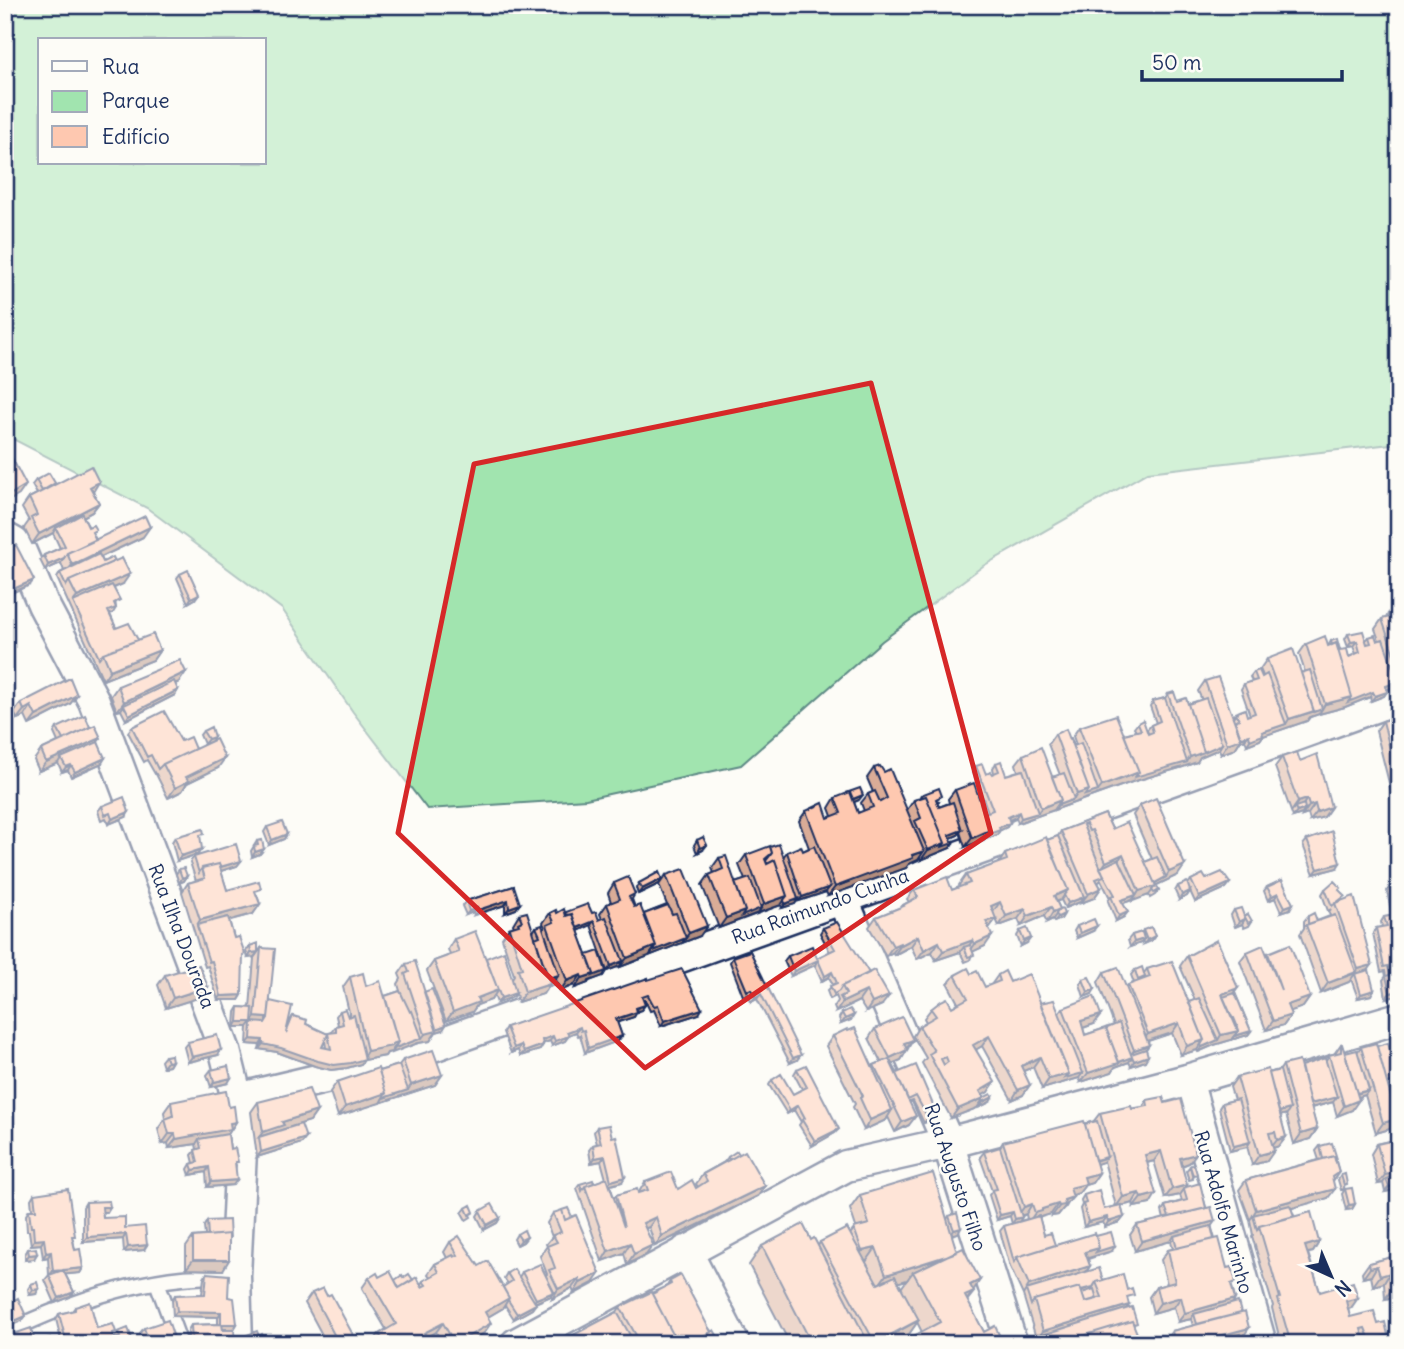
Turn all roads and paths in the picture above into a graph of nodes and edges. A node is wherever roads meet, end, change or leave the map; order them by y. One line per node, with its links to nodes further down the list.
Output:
1 (13, 545): 6 (street, Rua Ilha Dourada)
2 (1399, 698): 3 (street, Rua Raimundo Cunha)
3 (842, 898): 6 (street, Rua Raimundo Cunha); 7 (street, Rua Augusto Filho)
4 (1399, 1018): 5 (street)
5 (1187, 1080): 7 (street); 17 (street, Rua Adolfo Marinho)
6 (237, 1100): 9 (street, Rua Ilha Dourada)
7 (948, 1143): 8 (street); 16 (street, Rua Augusto Filho)
8 (686, 1251): 12 (street); 15 (street)
9 (235, 1276): 10 (lane); 14 (street, Rua Ilha Dourada)
10 (157, 1282): 11 (lane); 13 (lane)
11 (5, 1333)
12 (530, 1340)
13 (180, 1344)
14 (237, 1344)
15 (734, 1344)
16 (1012, 1344)
17 (1261, 1344)

